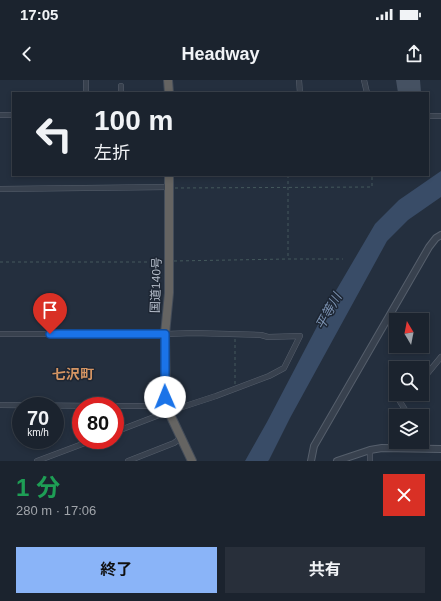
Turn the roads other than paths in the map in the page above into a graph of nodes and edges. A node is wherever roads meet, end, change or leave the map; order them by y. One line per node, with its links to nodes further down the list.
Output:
1 (86, 80): 6 (street)
2 (168, 80): 8 (highway)
3 (299, 80): 9 (street)
4 (364, 80): 10 (street)
5 (121, 86): 7 (street)
6 (86, 92)
7 (121, 92)
8 (168, 92)
9 (300, 92)
10 (367, 92)
11 (0, 115): 12 (street)
12 (12, 115)
13 (429, 116): 14 (street)
14 (441, 116)
15 (168, 176): 17 (highway, 国道140号)
16 (0, 188): 17 (street)
17 (168, 188): 20 (highway, 国道140号)
18 (441, 235): 37 (street)
19 (0, 334): 20 (street)
20 (165, 334): 26 (highway, 国道140号); 26 (street)
21 (441, 357): 22 (street)
22 (429, 372)
23 (0, 405): 24 (street)
24 (72, 406)
25 (124, 407): 26 (street)
26 (166, 409): 27 (street); 28 (highway, 国道140号)
27 (124, 428)
28 (181, 438): 35 (street); 36 (highway, 国道140号)
29 (72, 448): 34 (street)
30 (389, 448): 33 (street)
31 (429, 449): 32 (street)
32 (441, 449)
33 (370, 450): 38 (street); 39 (street)
34 (37, 461)
35 (128, 461)
36 (192, 461)
37 (311, 461)
38 (337, 461)
39 (370, 461)

